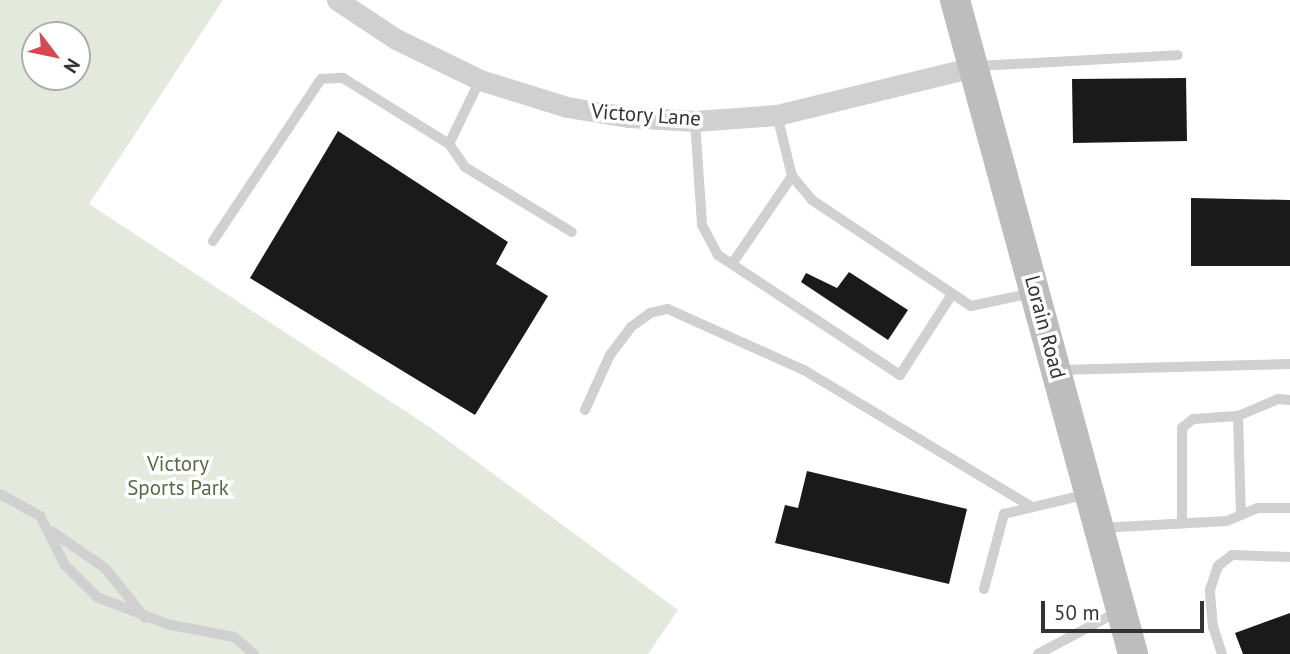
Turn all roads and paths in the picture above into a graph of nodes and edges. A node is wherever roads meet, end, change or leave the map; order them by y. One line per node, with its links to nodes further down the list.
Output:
1 (337, 0): 5 (street, Victory Lane)
2 (955, 0): 4 (main road, Lorain Road)
3 (1178, 55): 4 (lane)
4 (974, 66): 6 (street, Victory Lane); 13 (main road, Lorain Road)
5 (480, 80): 7 (street, Victory Lane); 8 (lane)
6 (778, 115): 7 (street, Victory Lane); 9 (lane)
7 (695, 121): 12 (lane)
8 (449, 144): 10 (lane); 11 (lane)
9 (792, 176): 12 (lane); 14 (lane)
10 (572, 232)
11 (213, 241)
12 (732, 264): 14 (lane)
13 (1035, 292): 14 (lane); 16 (main road, Lorain Road)
14 (951, 296)
15 (1290, 363): 16 (lane)
16 (1056, 370): 20 (main road, Lorain Road)
17 (1290, 400): 19 (lane)
18 (585, 410): 22 (lane)
19 (1238, 416): 24 (lane); 25 (lane)
20 (1091, 494): 22 (lane); 26 (main road, Lorain Road)
21 (3, 497): 27 (lane)
22 (1032, 507): 29 (lane)
23 (1290, 508): 24 (lane)
24 (1241, 515): 25 (lane)
25 (1182, 523): 26 (lane)
26 (1100, 528): 30 (main road, Lorain Road)
27 (51, 531): 31 (lane); 31 (lane)
28 (1290, 556): 35 (lane)
29 (984, 589)
30 (1122, 610): 33 (lane); 34 (main road, Lorain Road)
31 (145, 618): 32 (lane)
32 (254, 654)
33 (1038, 654)
34 (1133, 654)
35 (1222, 654)

